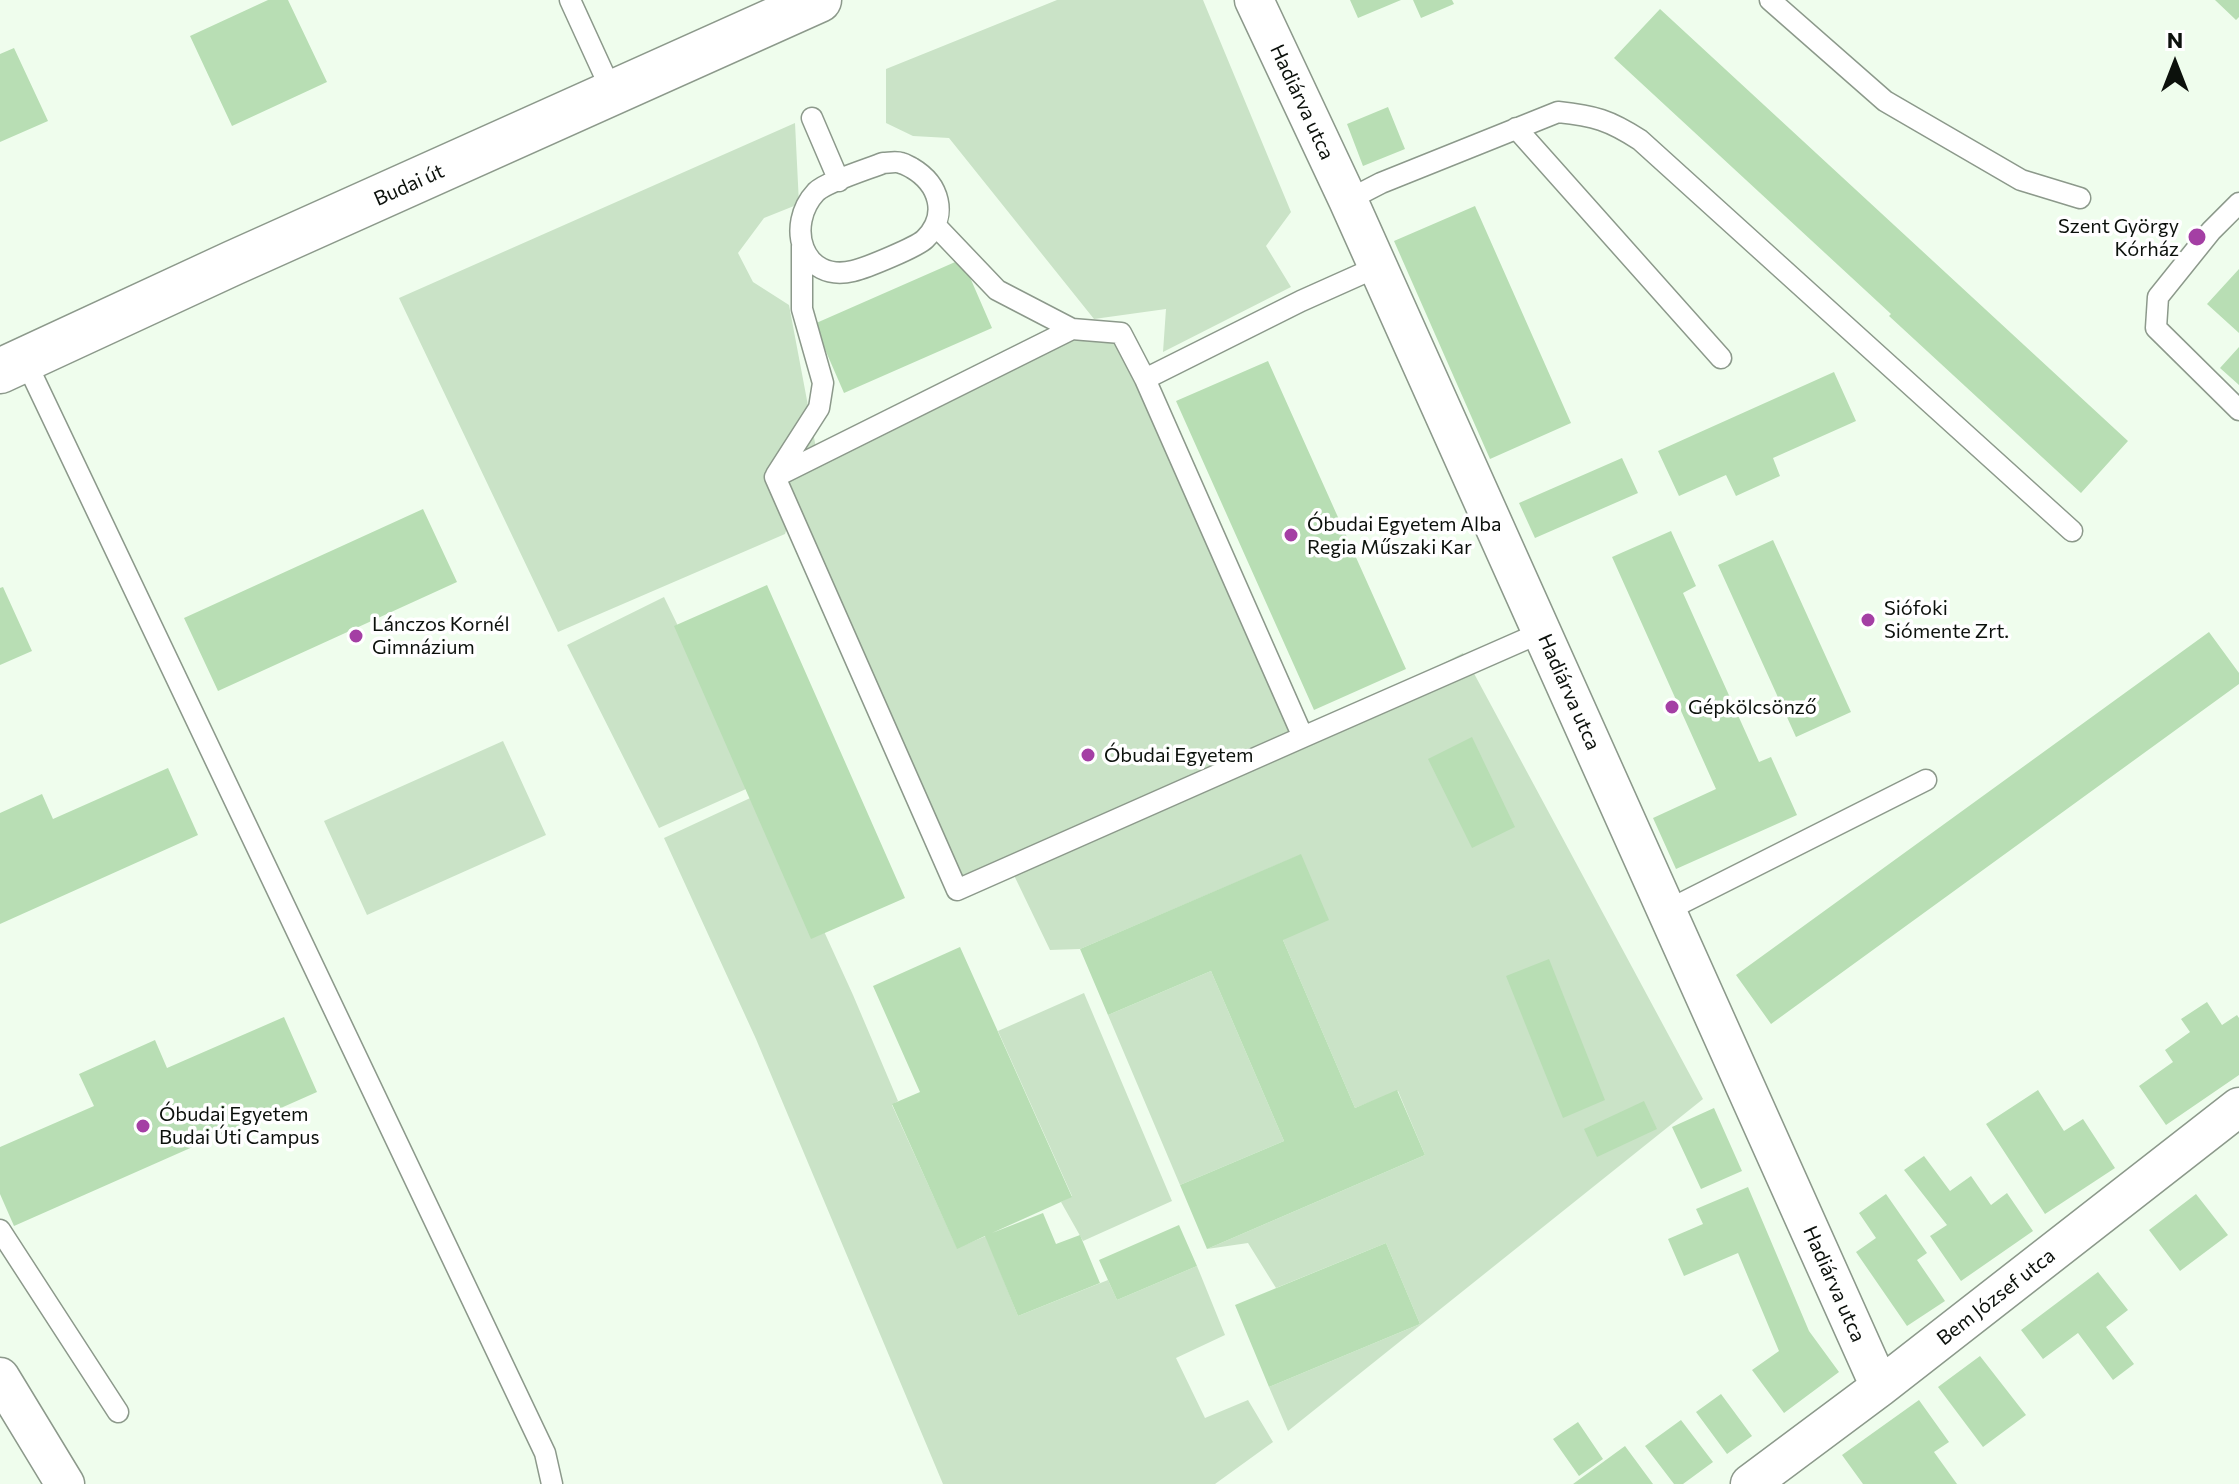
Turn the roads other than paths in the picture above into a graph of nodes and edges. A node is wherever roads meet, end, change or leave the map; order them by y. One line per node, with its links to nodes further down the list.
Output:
1 (570, 0): 5 (lane)
2 (819, 0): 5 (main road, Budai út)
3 (1254, 0): 10 (street, Hadiárva utca)
4 (1770, 0): 9 (lane)
5 (613, 94): 17 (main road, Budai út)
6 (812, 118): 8 (lane)
7 (1516, 128): 10 (lane); 16 (lane); 21 (lane)
8 (839, 181): 12 (lane); 13 (lane)
9 (2080, 198)
10 (1348, 200): 14 (street, Hadiárva utca)
11 (2239, 203): 19 (lane)
12 (935, 225): 13 (lane); 15 (lane)
13 (802, 242): 20 (lane)
14 (1377, 267): 18 (lane); 22 (street, Hadiárva utca)
15 (1072, 329): 18 (lane); 20 (lane)
16 (1721, 358)
17 (13, 366): 32 (lane)
18 (1145, 379): 23 (lane)
19 (2239, 410)
20 (775, 477): 23 (lane)
21 (2072, 531)
22 (1542, 632): 23 (lane); 25 (street, Hadiárva utca)
23 (1303, 737)
24 (1926, 780): 25 (lane)
25 (1668, 910): 29 (street, Hadiárva utca)
26 (2239, 1107): 29 (street, Bem József utca)
27 (0, 1230): 30 (lane)
28 (0, 1378): 31 (street)
29 (1880, 1387): 33 (street, Bem József utca)
30 (118, 1412)
31 (65, 1484)
32 (552, 1484)
33 (1750, 1484)

